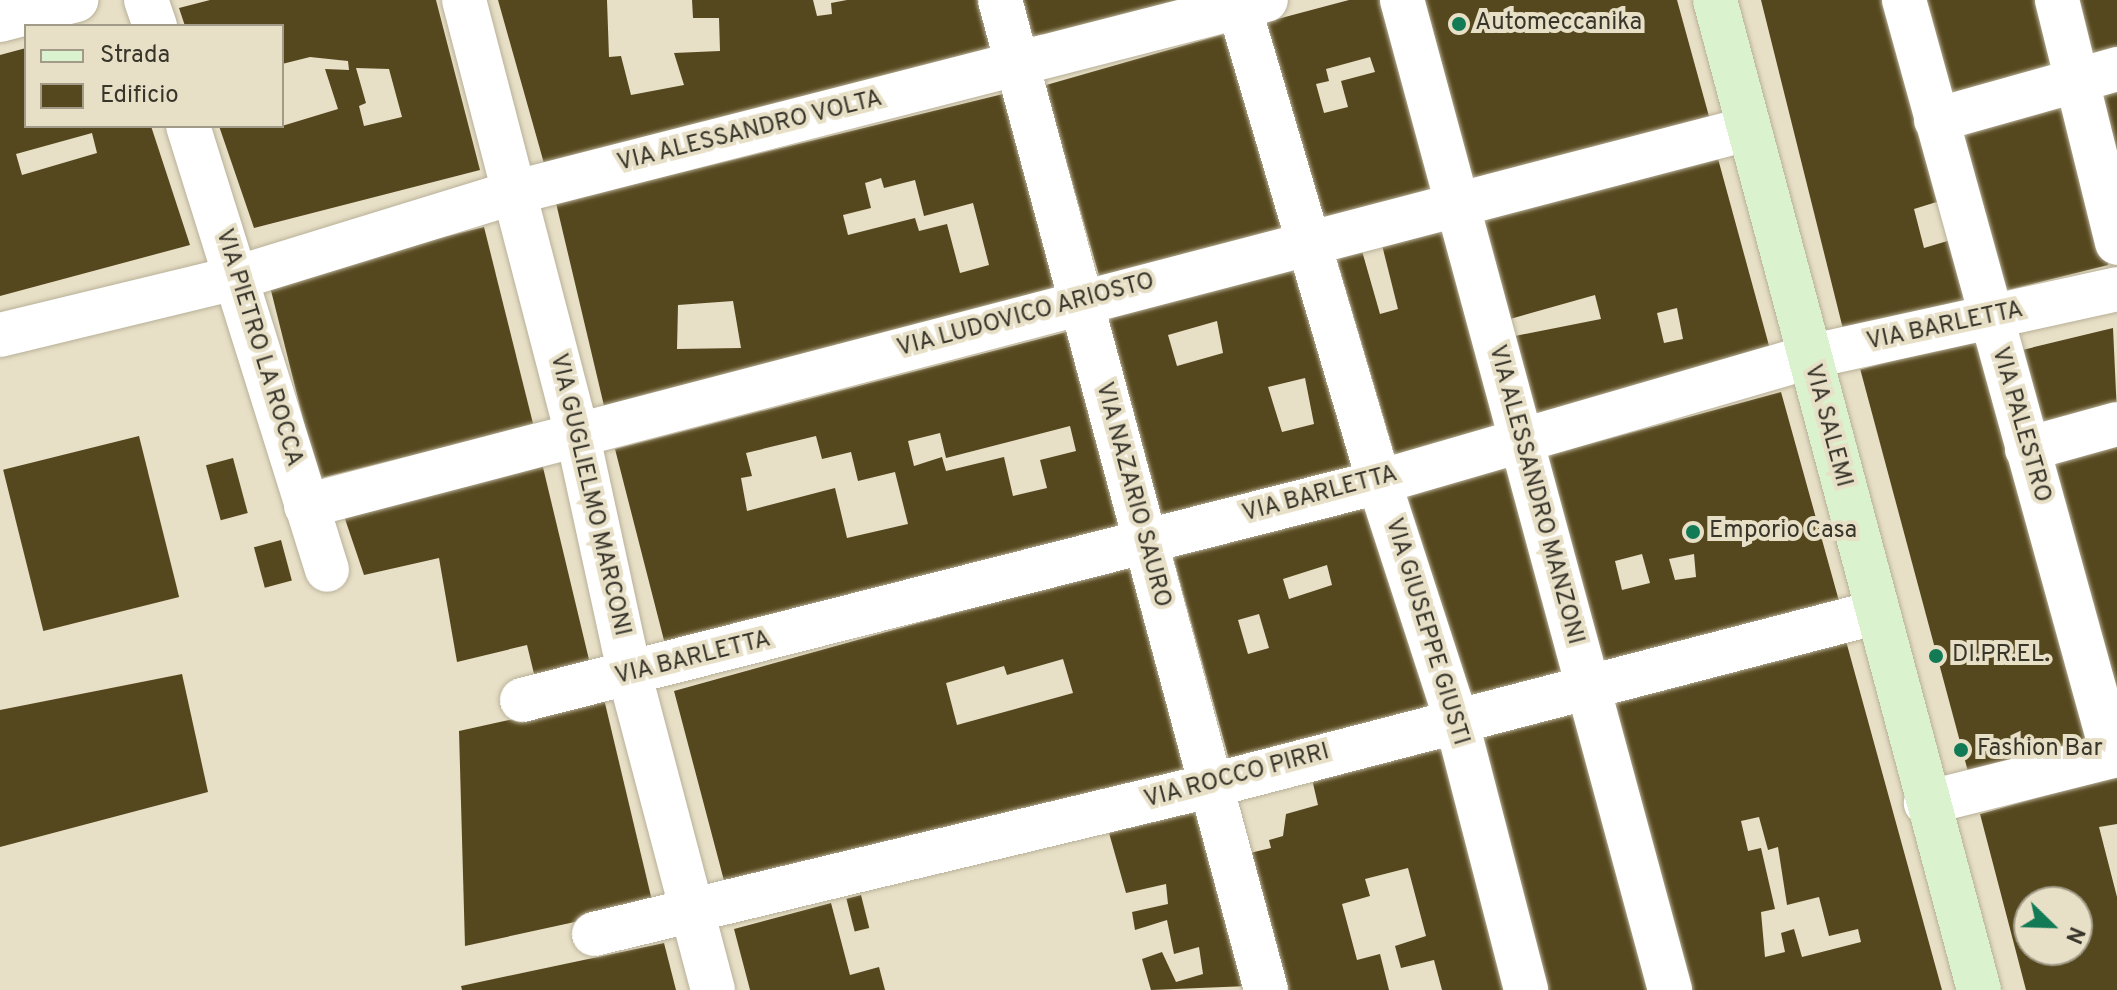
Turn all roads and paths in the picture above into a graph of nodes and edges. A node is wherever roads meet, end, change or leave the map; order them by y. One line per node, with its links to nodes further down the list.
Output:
1 (76, 0): 10 (street)
2 (146, 0): 11 (street)
3 (464, 0): 18 (street, VIA GUGLIELMO MARCONI)
4 (1000, 0): 12 (street, VIA NAZARIO SAURO)
5 (1402, 0): 19 (street, VIA ALESSANDRO MANZONI)
6 (1715, 0): 17 (main road, VIA SALEMI)
7 (1904, 0): 15 (street, VIA PALESTRO)
8 (2057, 0): 14 (street)
9 (1248, 3): 12 (street, VIA ALESSANDRO VOLTA); 20 (street, VIA GIUSEPPE GIUSTI)
10 (0, 20)
11 (154, 24)
12 (1017, 64): 18 (street, VIA ALESSANDRO VOLTA); 24 (street, VIA NAZARIO SAURO)
13 (2117, 69): 14 (street)
14 (2075, 78): 15 (street); 21 (street)
15 (1936, 120): 25 (street, VIA PALESTRO)
16 (189, 128): 22 (street, VIA PIETRO LA ROCCA)
17 (1747, 129): 19 (street, VIA LUDOVICO ARIOSTO); 27 (main road, VIA SALEMI)
18 (516, 192): 22 (street, VIA ALESSANDRO VOLTA); 29 (street, VIA GUGLIELMO MARCONI)
19 (1456, 206): 20 (street, VIA LUDOVICO ARIOSTO); 30 (street, VIA ALESSANDRO MANZONI)
20 (1309, 241): 24 (street, VIA LUDOVICO ARIOSTO); 32 (street, VIA GIUSEPPE GIUSTI)
21 (2117, 243)
22 (239, 277): 26 (street, VIA ALESSANDRO VOLTA); 33 (street, VIA PIETRO LA ROCCA)
23 (2117, 289): 25 (street, VIA BARLETTA)
24 (1078, 301): 29 (street, VIA LUDOVICO ARIOSTO); 34 (street, VIA NAZARIO SAURO)
25 (1990, 317): 27 (street, VIA BARLETTA); 31 (street, VIA PALESTRO)
26 (0, 335)
27 (1808, 357): 30 (street, VIA BARLETTA); 36 (main road, VIA SALEMI)
28 (2117, 424): 31 (street)
29 (578, 437): 33 (street, VIA LUDOVICO ARIOSTO); 37 (street, VIA GUGLIELMO MARCONI)
30 (1519, 439): 32 (street, VIA BARLETTA); 38 (street, VIA ALESSANDRO MANZONI)
31 (2027, 449): 42 (street, VIA PALESTRO)
32 (1379, 482): 34 (street, VIA BARLETTA); 40 (street, VIA GIUSEPPE GIUSTI)
33 (306, 506): 35 (street, VIA PIETRO LA ROCCA)
34 (1145, 540): 37 (street, VIA BARLETTA); 41 (street, VIA NAZARIO SAURO)
35 (327, 570)
36 (1878, 612): 38 (street, VIA ROCCO PIRRI); 42 (main road, VIA SALEMI)
37 (630, 676): 39 (street, VIA BARLETTA); 43 (street, VIA GUGLIELMO MARCONI)
38 (1588, 689): 40 (street, VIA ROCCO PIRRI); 48 (street, VIA ALESSANDRO MANZONI)
39 (522, 700)
40 (1456, 719): 41 (street, VIA ROCCO PIRRI); 47 (street, VIA GIUSEPPE GIUSTI)
41 (1209, 786): 43 (street, VIA ROCCO PIRRI); 46 (street, VIA NAZARIO SAURO)
42 (1926, 803): 49 (main road, VIA SALEMI)
43 (693, 911): 44 (street, VIA ROCCO PIRRI); 45 (street, VIA GUGLIELMO MARCONI)
44 (594, 934)
45 (713, 990)
46 (1266, 990)
47 (1526, 990)
48 (1670, 990)
49 (1979, 990)

